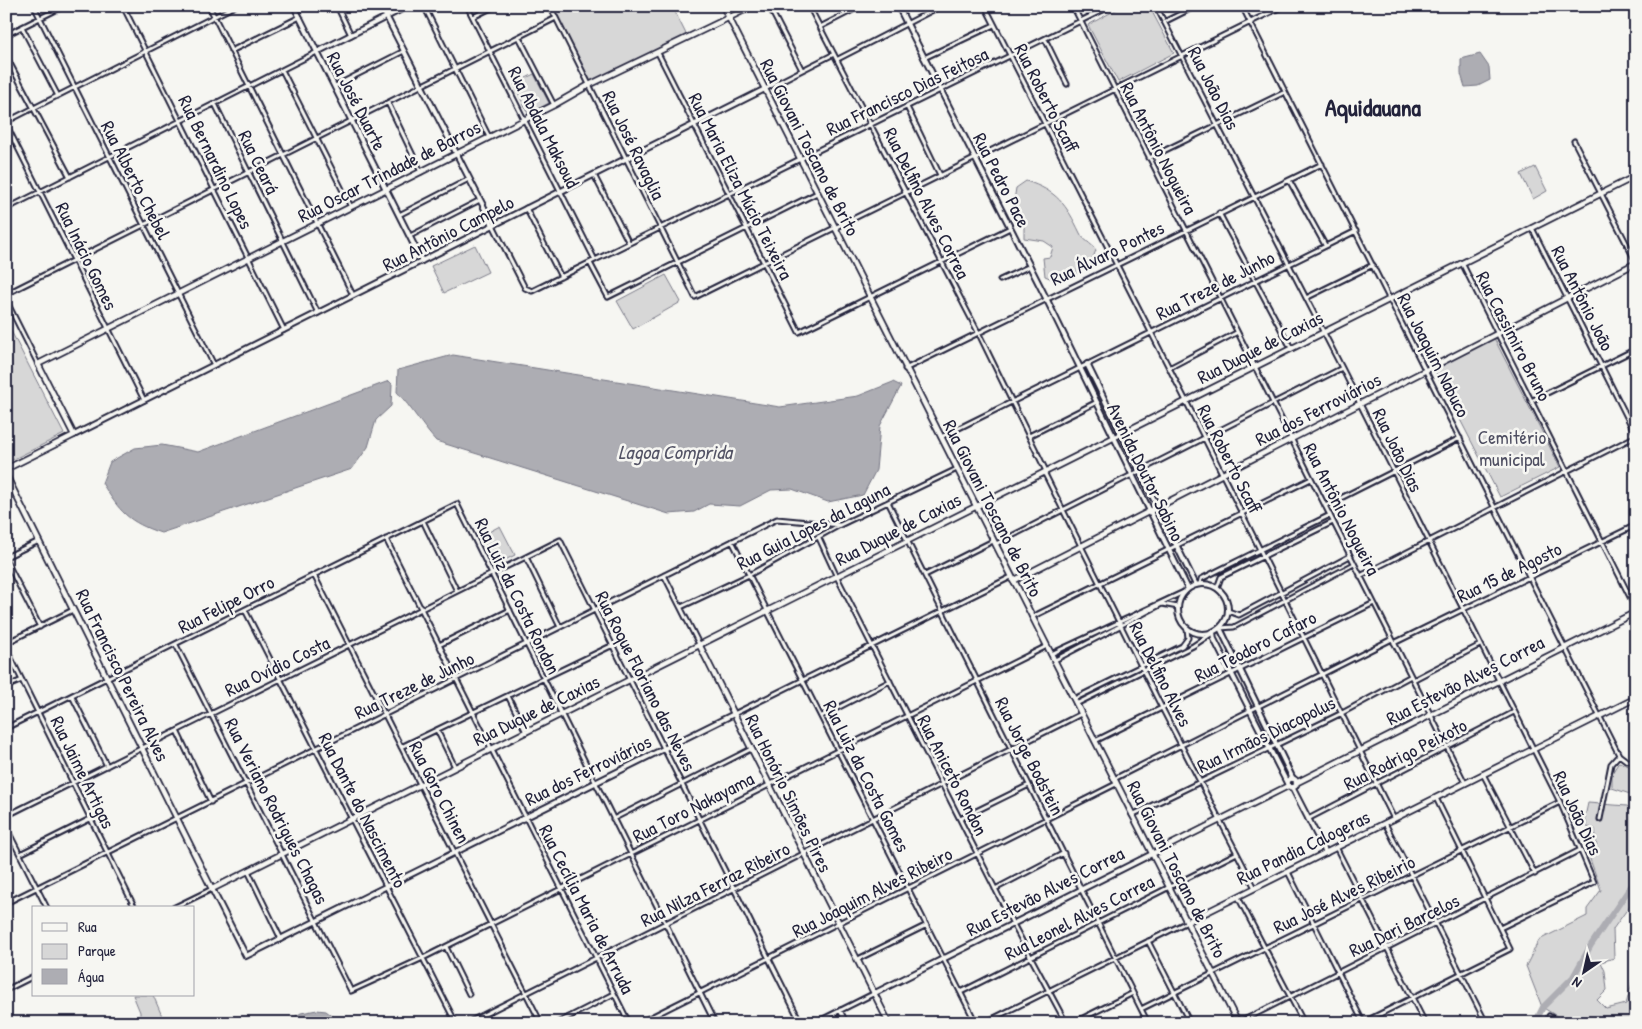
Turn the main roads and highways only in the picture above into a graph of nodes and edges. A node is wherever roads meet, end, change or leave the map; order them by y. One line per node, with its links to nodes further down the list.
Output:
1 (723, 6): 3 (main road, Rua Giovani Toscano de Brito)
2 (753, 6): 3 (main road, Rua Oscar Trindade de Barros)
3 (729, 18): 6 (main road, Rua Oscar Trindade de Barros); 8 (main road, Rua Giovani Toscano de Brito)
4 (1636, 176): 8 (main road, Rua Duque de Caxias)
5 (1636, 262): 9 (main road, Rua dos Ferroviários)
6 (6, 469)
7 (6, 474): 14 (main road, Rua Francisco Pereira Alves)
8 (976, 506): 9 (main road, Rua Giovani Toscano de Brito); 11 (main road, Rua Duque de Caxias)
9 (1012, 579): 13 (main road, Rua Giovani Toscano de Brito)
10 (1636, 610): 13 (main road, Rua Estevão Alves Correa)
11 (699, 644): 14 (main road, Rua Duque de Caxias); 16 (main road, Rua Honório Simões Pires)
12 (1636, 698): 15 (main road, Rua Pandia Calogeras)
13 (1152, 854): 15 (main road, Rua Giovani Toscano de Brito)
14 (212, 889)
15 (1187, 922): 17 (main road, Rua Giovani Toscano de Brito)
16 (889, 1023)
17 (1238, 1023)

